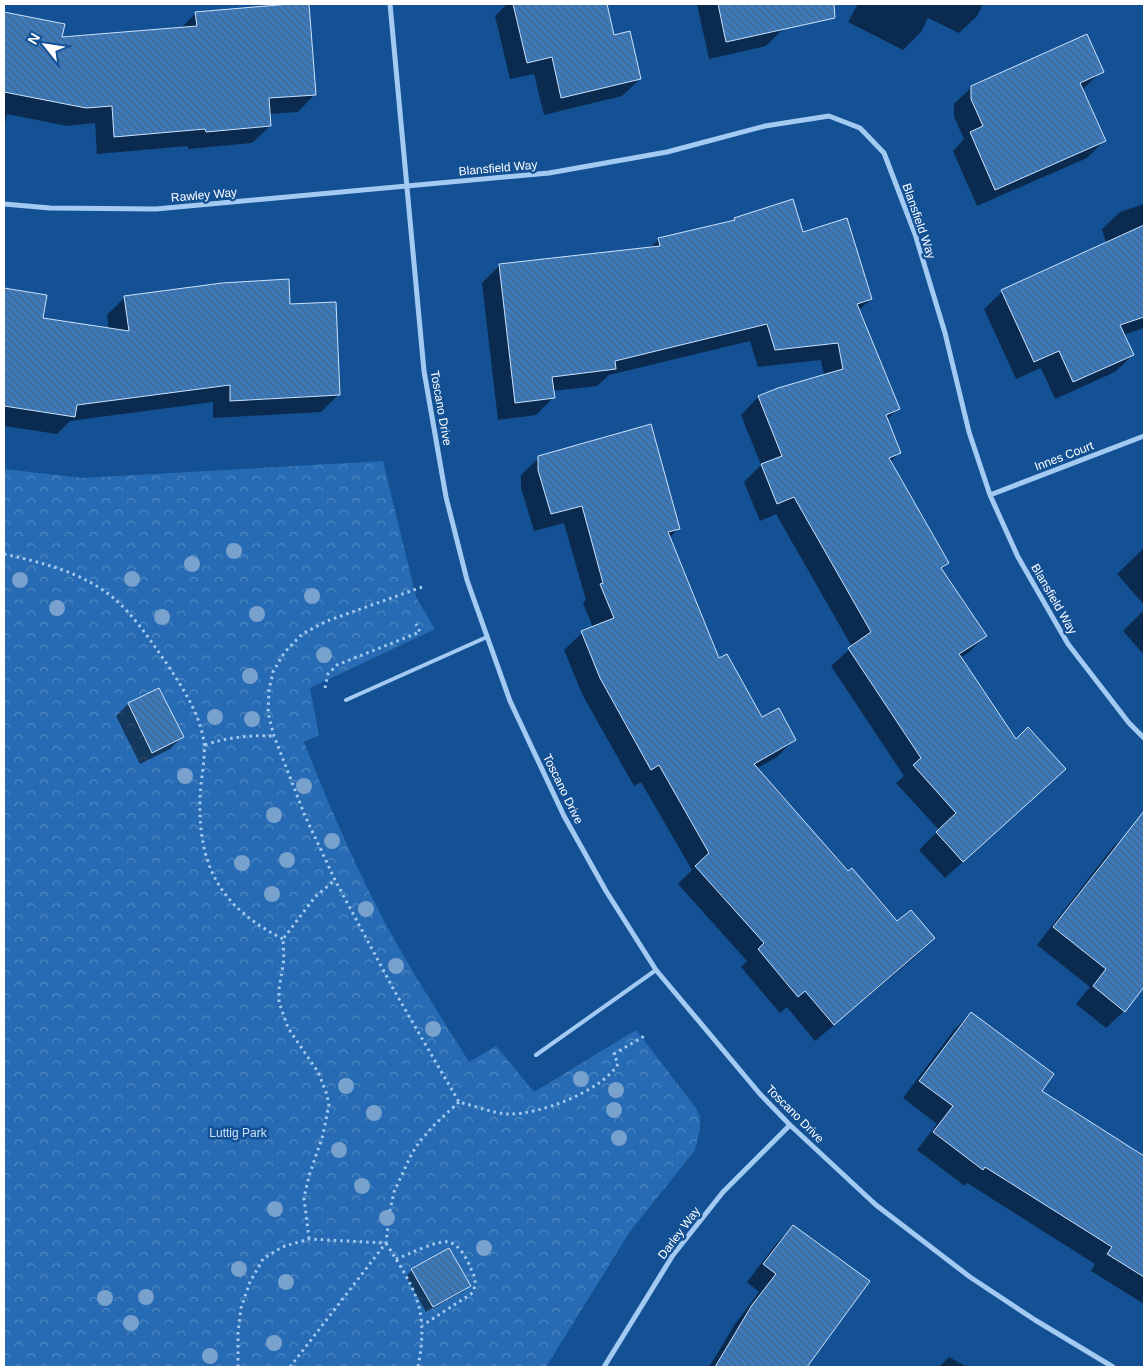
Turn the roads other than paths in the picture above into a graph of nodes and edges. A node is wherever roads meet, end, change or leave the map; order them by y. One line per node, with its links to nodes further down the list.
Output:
1 (390, 4): 2 (street, Toscano Drive)
2 (406, 187): 3 (street, Rawley Way); 5 (street, Blansfield Way); 6 (street, Toscano Drive)
3 (4, 204)
4 (1144, 436): 5 (street, Innes Court)
5 (990, 496): 8 (street, Blansfield Way)
6 (487, 637): 7 (lane); 9 (street, Toscano Drive)
7 (346, 700)
8 (1144, 738)
9 (656, 970): 10 (lane); 11 (street, Toscano Drive)
10 (536, 1055)
11 (790, 1125): 12 (street, Darley Way); 13 (street, Toscano Drive)
12 (604, 1367)
13 (1113, 1367)

